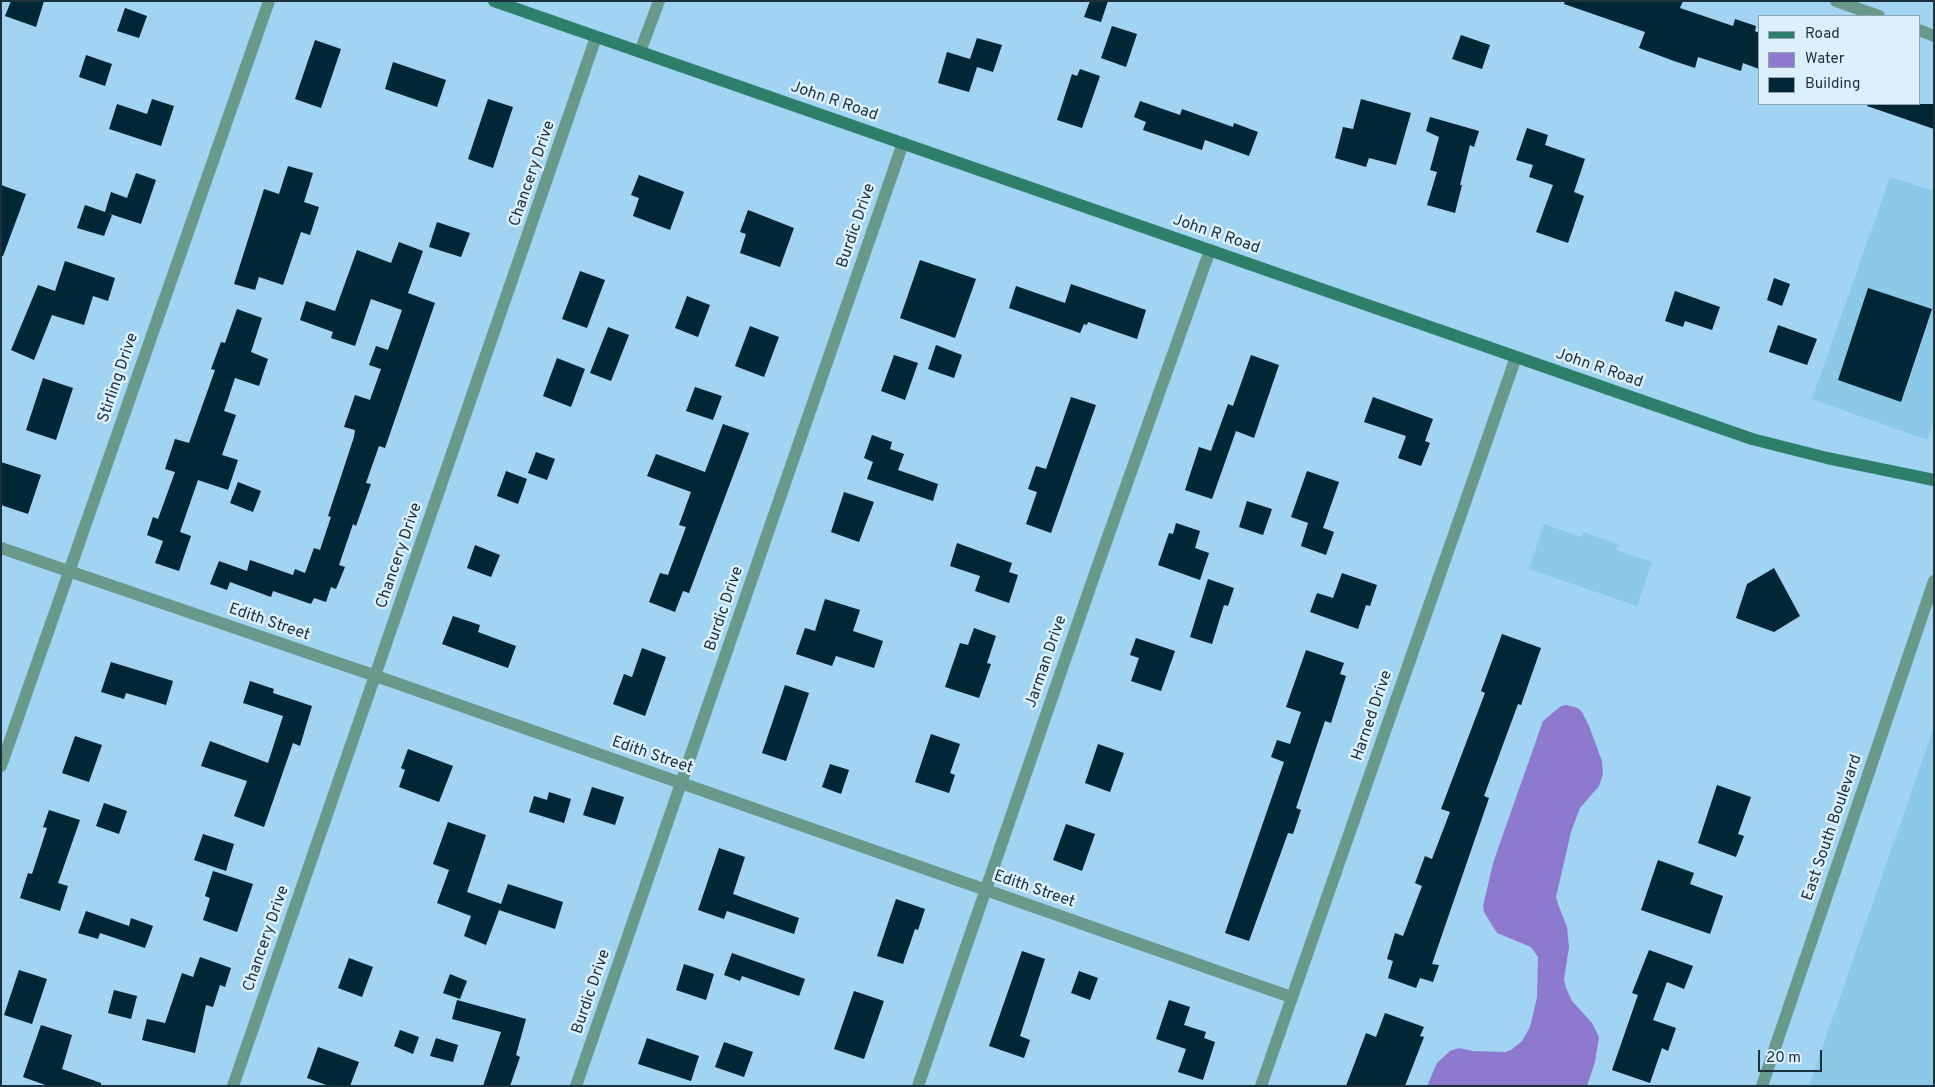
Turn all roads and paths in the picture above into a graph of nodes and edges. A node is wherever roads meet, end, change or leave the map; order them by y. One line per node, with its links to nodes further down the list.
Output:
1 (269, 1): 15 (street, Stirling Drive)
2 (494, 1): 8 (main road, John R Road)
3 (659, 1): 9 (street)
4 (1836, 1): 5 (street)
5 (1876, 15)
6 (1920, 30): 7 (street)
7 (1934, 36)
8 (596, 37): 9 (main road, John R Road); 17 (street, Chancery Drive)
9 (640, 52): 10 (main road, John R Road)
10 (903, 143): 11 (main road, John R Road); 19 (street, Burdic Drive)
11 (1210, 250): 12 (main road, John R Road); 20 (street, Jarman Drive)
12 (1516, 357): 13 (main road, John R Road); 21 (street, Harned Drive)
13 (1934, 480)
14 (1, 548): 15 (street, Edith Street)
15 (69, 571): 17 (street, Edith Street); 18 (street, Stirling Drive)
16 (1934, 581): 26 (street, East South Boulevard)
17 (376, 676): 19 (street, Edith Street); 22 (street, Chancery Drive)
18 (1, 766)
19 (682, 784): 20 (street, Edith Street); 23 (street, Burdic Drive)
20 (986, 890): 21 (street, Edith Street); 24 (street, Jarman Drive)
21 (1291, 997): 25 (street, Harned Drive)
22 (233, 1086)
23 (576, 1086)
24 (918, 1086)
25 (1261, 1086)
26 (1762, 1086)

